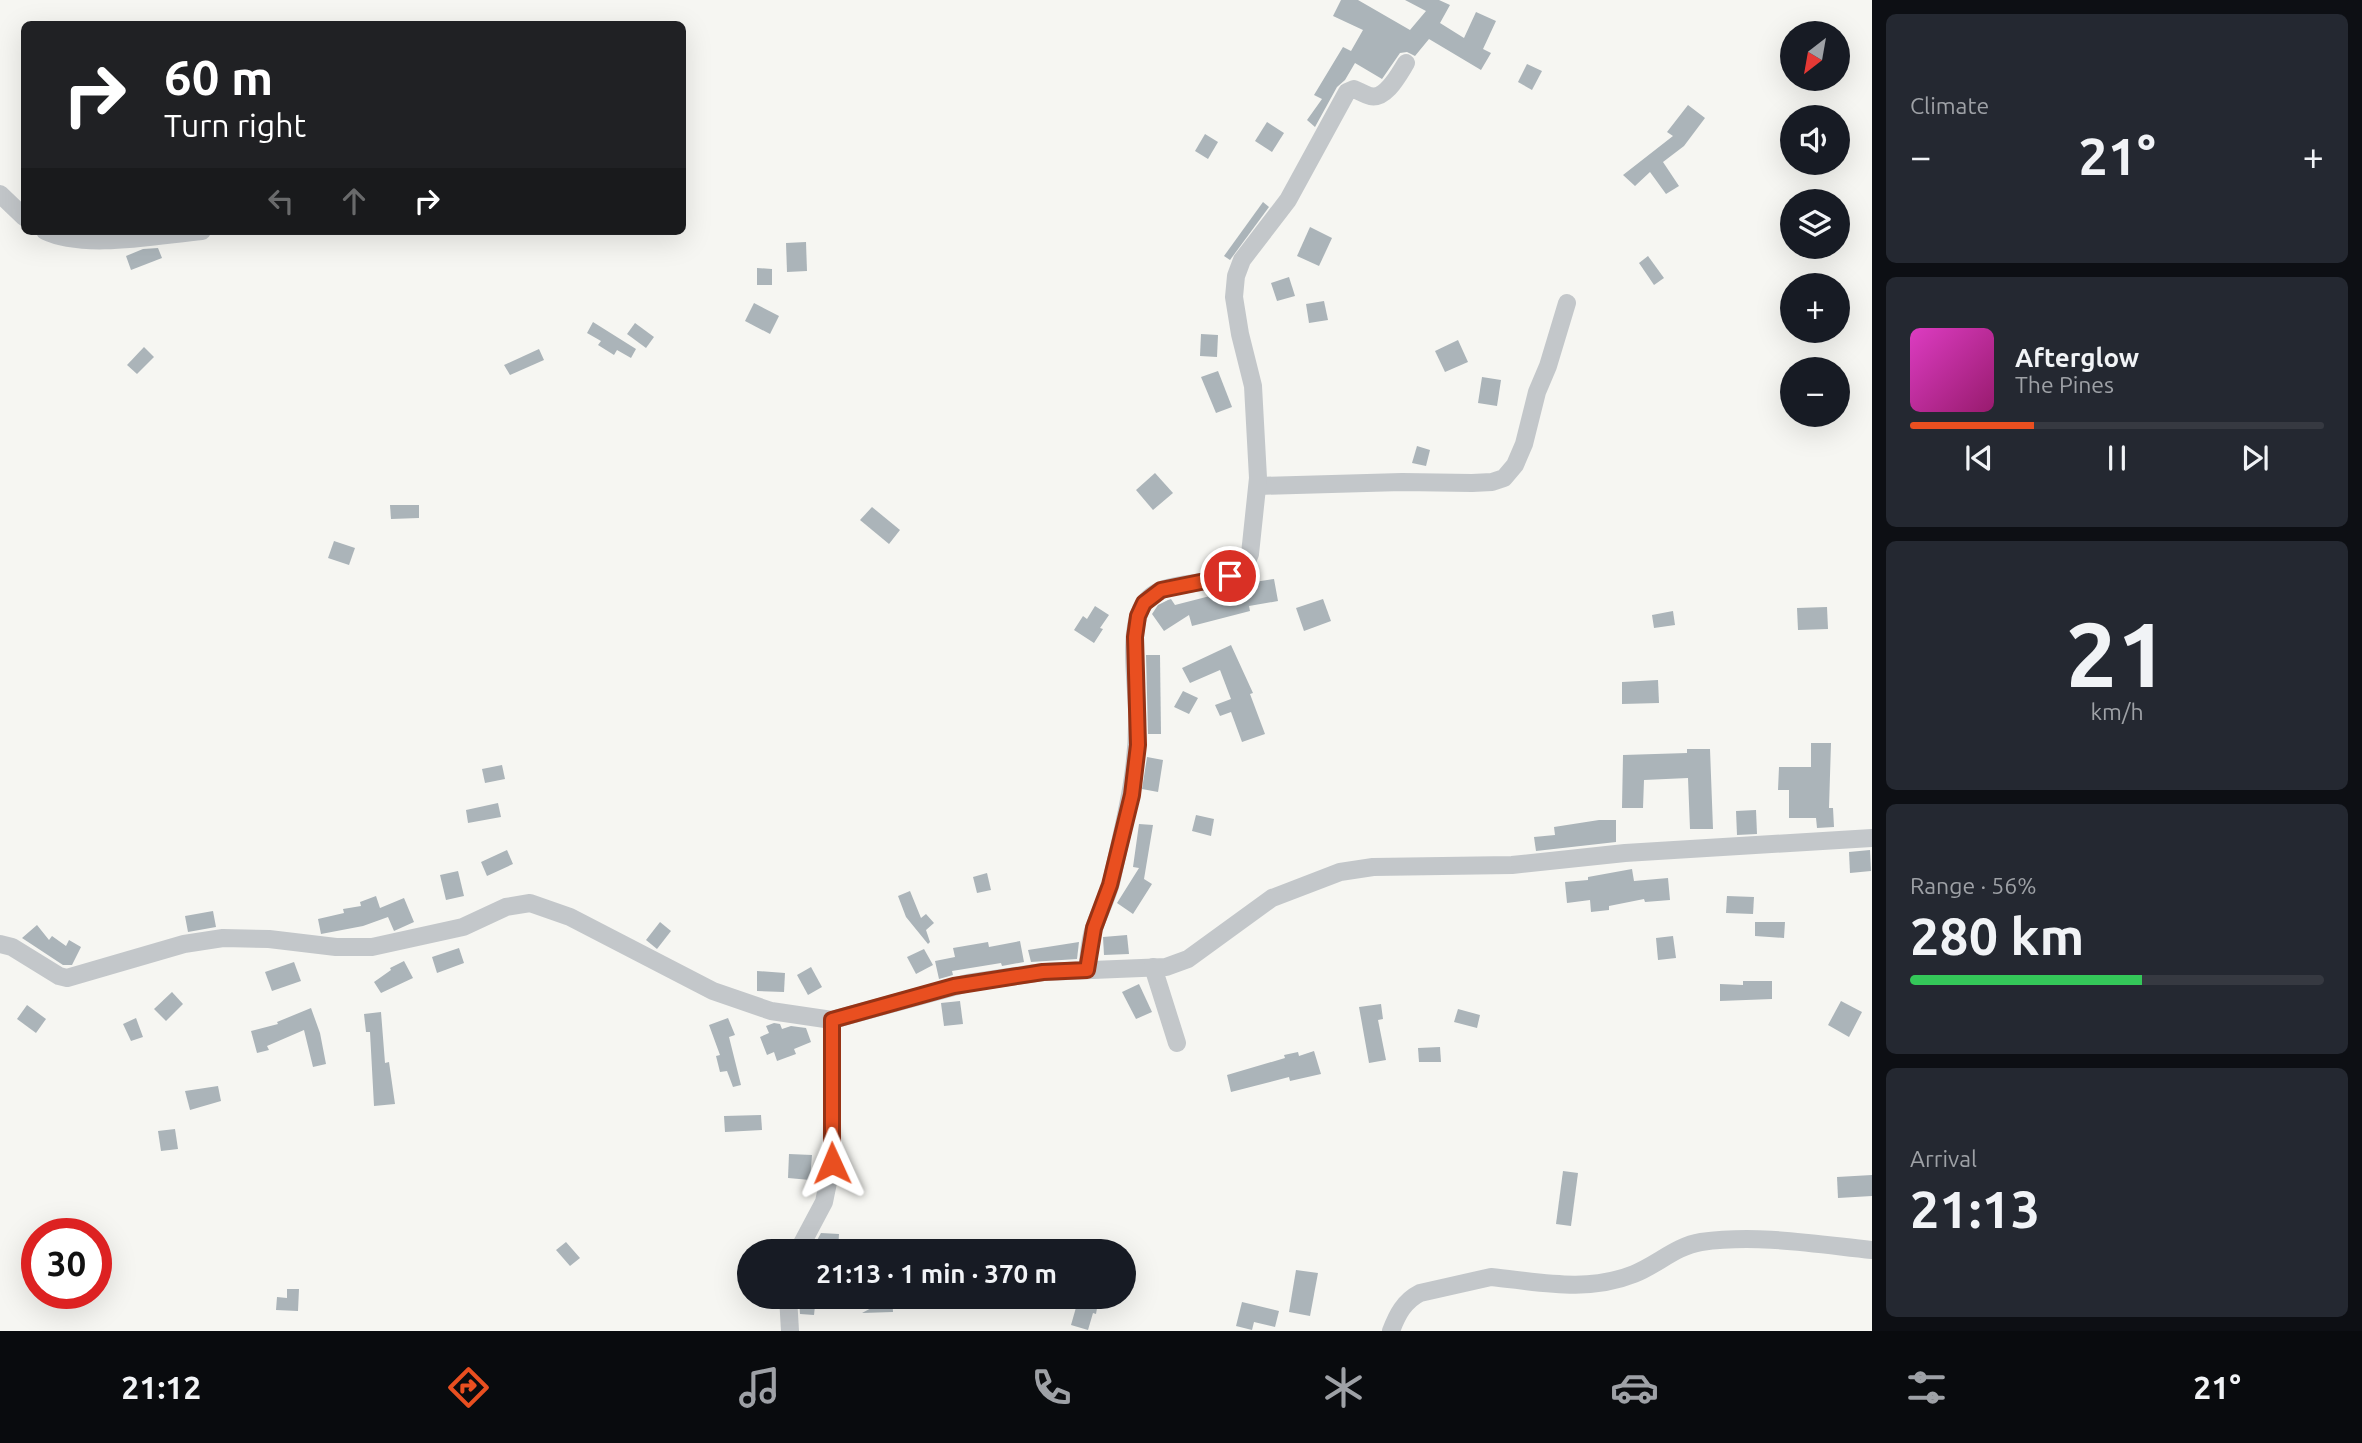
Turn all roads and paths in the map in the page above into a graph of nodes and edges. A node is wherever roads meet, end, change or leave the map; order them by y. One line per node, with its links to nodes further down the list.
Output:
1 (1405, 63): 7 (street)
2 (0, 194): 3 (street)
3 (21, 214)
4 (60, 235): 5 (street)
5 (162, 235)
6 (1567, 303): 7 (street)
7 (1258, 486): 11 (street)
8 (1872, 838): 10 (street)
9 (0, 944): 12 (street)
10 (1153, 967): 11 (street); 13 (street)
11 (1087, 970): 12 (street)
12 (832, 1020): 14 (street)
13 (1177, 1043)
14 (804, 1239)
15 (1872, 1250): 18 (street)
16 (789, 1309): 17 (street)
17 (790, 1331)
18 (1391, 1331)

